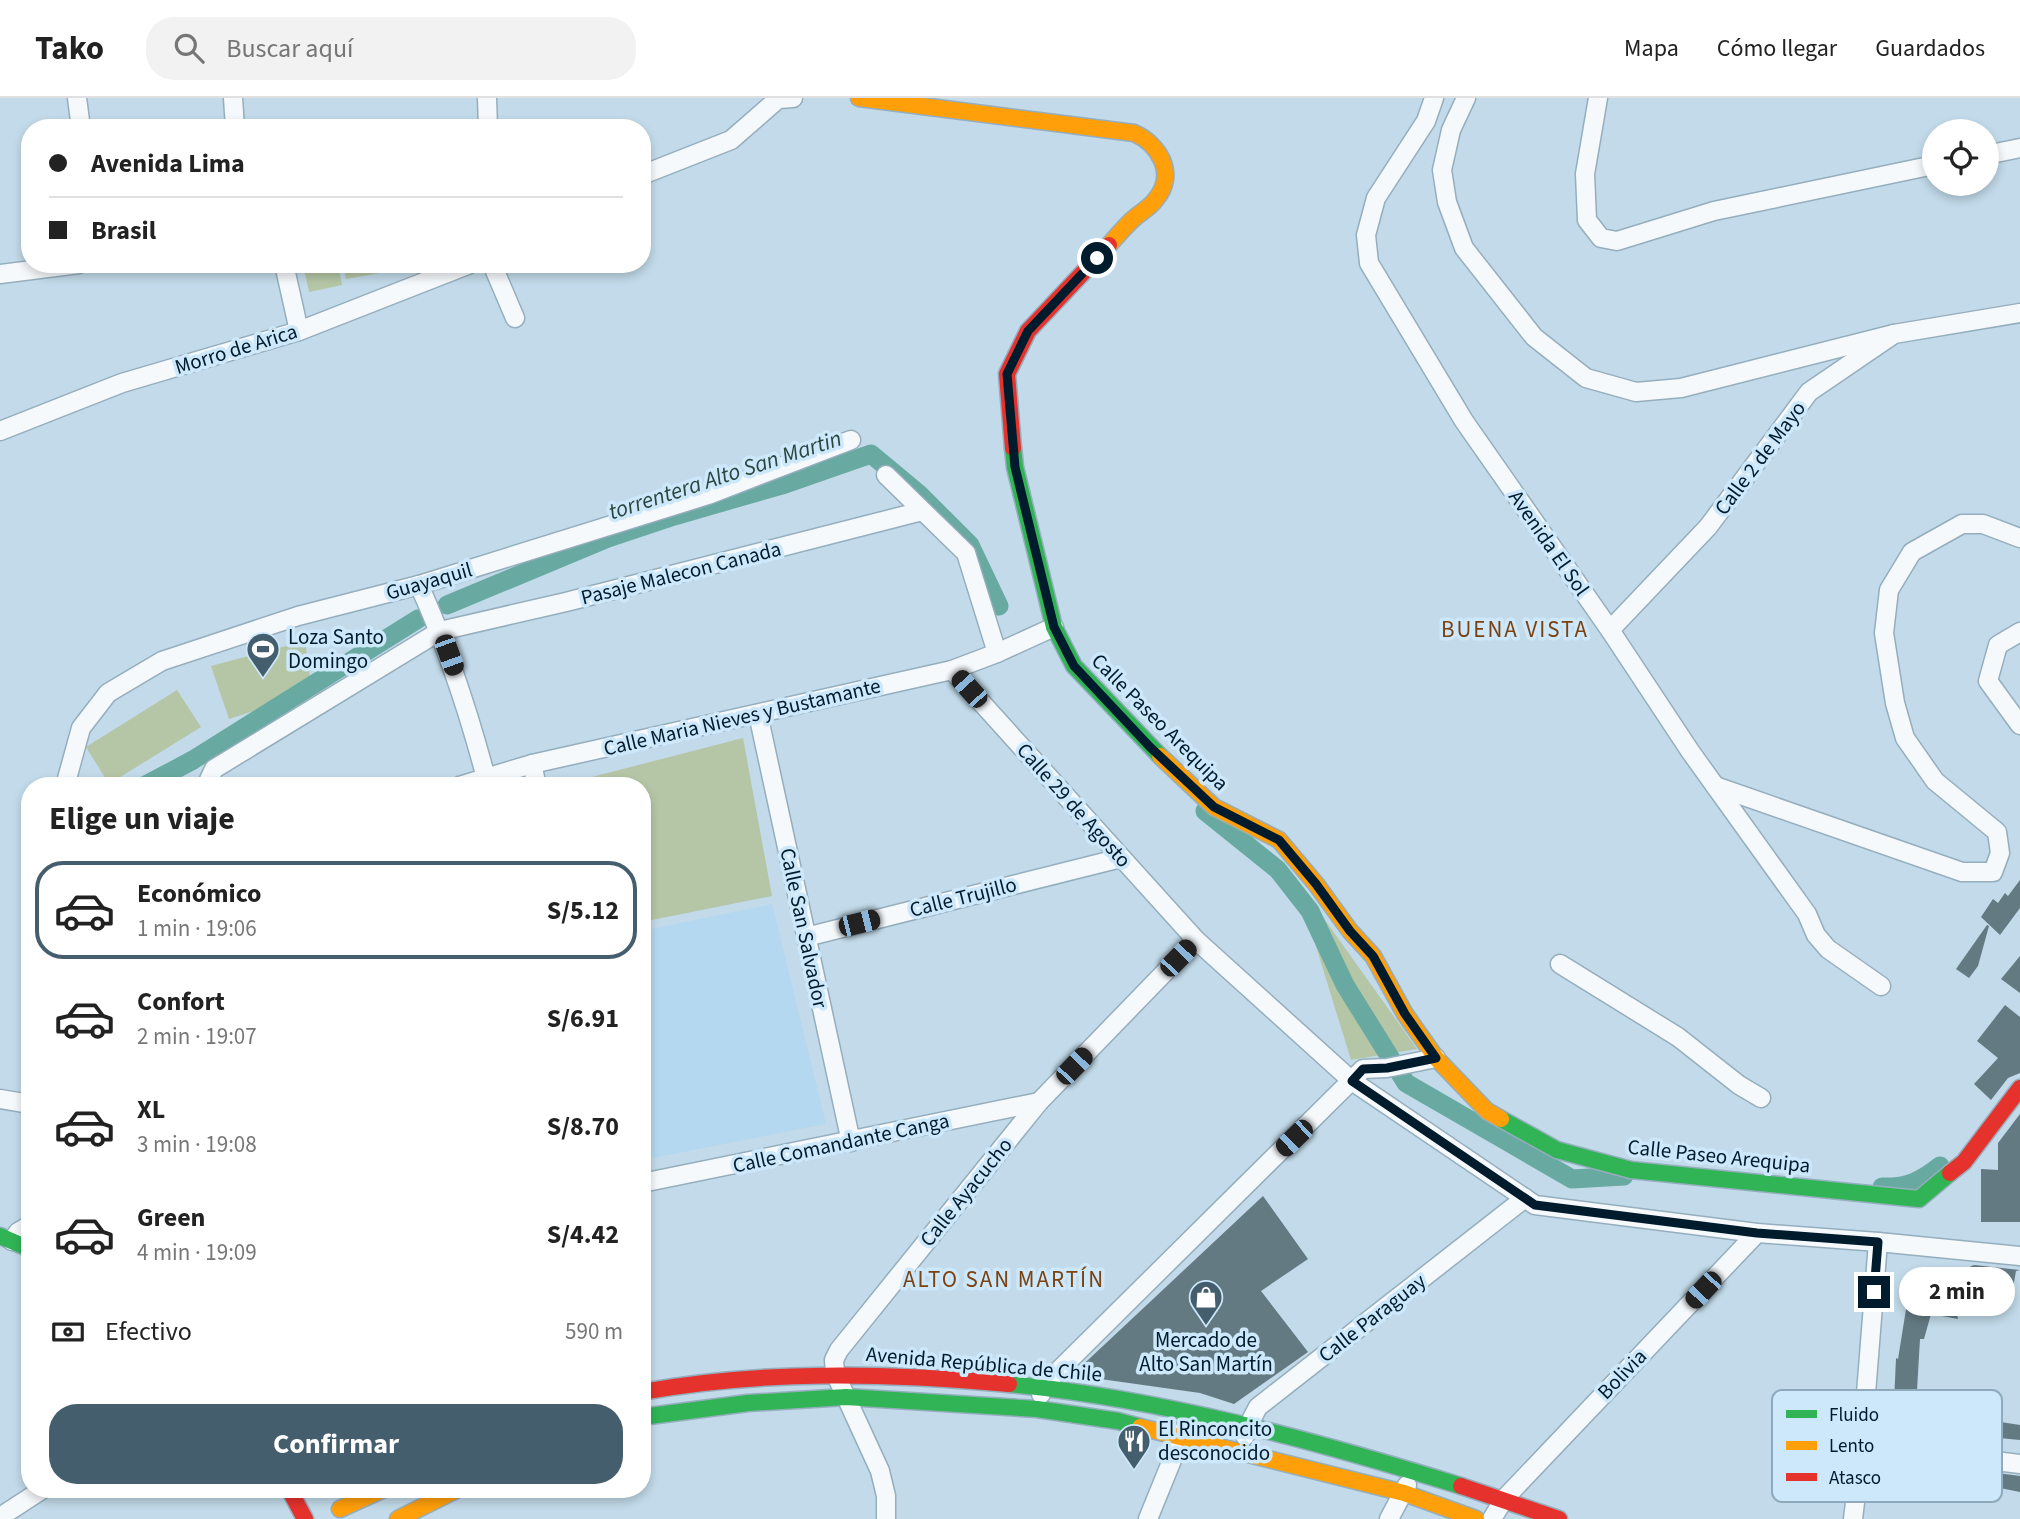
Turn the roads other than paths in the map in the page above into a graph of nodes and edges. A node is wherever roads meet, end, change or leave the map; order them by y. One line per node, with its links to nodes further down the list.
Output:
1 (77, 98): 9 (street)
2 (233, 98): 10 (street)
3 (486, 98): 11 (street)
4 (783, 98): 15 (street)
5 (859, 98): 31 (street, Calle Paseo Arequipa)
6 (1434, 98): 32 (street, Avenida El Sol)
7 (1465, 98): 24 (street)
8 (1598, 98): 14 (street)
9 (80, 119)
10 (234, 119)
11 (487, 119)
12 (2020, 148): 13 (street)
13 (1999, 152)
14 (1922, 168)
15 (651, 171)
16 (21, 271): 20 (street)
17 (286, 273): 23 (street)
18 (447, 273): 23 (street, Morro de Arica)
19 (496, 273): 22 (street)
20 (0, 274)
21 (2020, 313): 24 (street, Calle 2 de Mayo)
22 (515, 318)
23 (299, 331): 25 (street, Morro de Arica)
24 (1894, 334): 32 (street, Calle 2 de Mayo)
25 (0, 431)
26 (851, 440): 30 (street, Guayaquil)
27 (886, 475): 28 (street)
28 (922, 510): 33 (street, Pasaje Malecon Canada); 35 (street)
29 (2020, 538): 45 (street)
30 (419, 585): 33 (street); 40 (street, Guayaquil)
31 (1054, 627): 35 (street, Calle Maria Nieves y Bustamante); 51 (street, Calle Paseo Arequipa)
32 (1610, 630): 45 (street, Avenida El Sol)
33 (440, 631): 41 (street, Pasaje Malecon Canada); 42 (street)
34 (2020, 632): 38 (street)
35 (997, 653): 36 (street, Calle Maria Nieves y Bustamante)
36 (952, 670): 37 (street, Calle Maria Nieves y Bustamante); 46 (street, Calle 29 de Agosto)
37 (758, 714): 39 (street, Calle Maria Nieves y Bustamante); 47 (street, Calle San Salvador)
38 (2020, 725)
39 (532, 764): 43 (street, Calle Maria Nieves y Bustamante); 44 (street)
40 (67, 777)
41 (210, 777)
42 (486, 777)
43 (489, 777)
44 (535, 777)
45 (1715, 786): 50 (street, Avenida El Sol)
46 (1121, 858): 47 (street, Calle Trujillo); 48 (street, Calle 29 de Agosto)
47 (806, 937): 58 (street, Calle San Salvador)
48 (1196, 940): 52 (street, Calle 29 de Agosto); 57 (street, Calle Ayacucho)
49 (1560, 964): 54 (street)
50 (1881, 986)
51 (1436, 1058): 52 (street); 53 (street, Calle Paseo Arequipa)
52 (1352, 1081): 60 (street, Calle 29 de Agosto); 65 (street)
53 (2020, 1088)
54 (1761, 1098)
55 (0, 1099): 56 (street)
56 (21, 1102)
57 (1039, 1102): 58 (street, Calle Comandante Canga); 64 (street, Calle Ayacucho)
58 (851, 1142): 59 (street, Calle Comandante Canga)
59 (651, 1181)
60 (1525, 1198): 61 (street, Calle 29 de Agosto); 72 (street, Calle Paraguay)
61 (1757, 1233): 62 (street, Calle 29 de Agosto); 83 (street, Bolivia)
62 (1878, 1242): 63 (street, Calle 29 de Agosto); 67 (street)
63 (2020, 1256)
64 (835, 1373): 65 (street, Avenida República de Chile); 66 (street, Avenida República de Chile); 68 (street)
65 (1042, 1387): 69 (street); 70 (street, Avenida República de Chile)
66 (651, 1390)
67 (1866, 1390)
68 (846, 1397): 69 (street, Avenida República de Chile); 71 (street, Avenida República de Chile); 88 (street)
69 (1037, 1409): 73 (street, Avenida República de Chile)
70 (1191, 1412): 72 (street, Avenida República de Chile); 73 (street)
71 (651, 1416)
72 (1248, 1426): 74 (street, Calle Paraguay); 77 (street, Avenida República de Chile)
73 (1181, 1438): 74 (street, Avenida República de Chile); 89 (street)
74 (1241, 1453): 78 (street, Avenida República de Chile)
75 (2002, 1462): 76 (street)
76 (2020, 1464)
77 (1414, 1470): 78 (street); 83 (street, Avenida República de Chile)
78 (1404, 1493): 90 (street); 91 (street, Avenida República de Chile)
79 (29, 1498): 85 (street)
80 (294, 1498): 86 (street)
81 (365, 1498): 84 (street)
82 (440, 1498): 87 (street)
83 (1504, 1499): 92 (street, Bolivia); 93 (street, Avenida República de Chile)
84 (341, 1509)
85 (0, 1517)
86 (305, 1519)
87 (398, 1519)
88 (886, 1519)
89 (1148, 1519)
90 (1389, 1519)
91 (1476, 1519)
92 (1492, 1519)
93 (1559, 1519)

